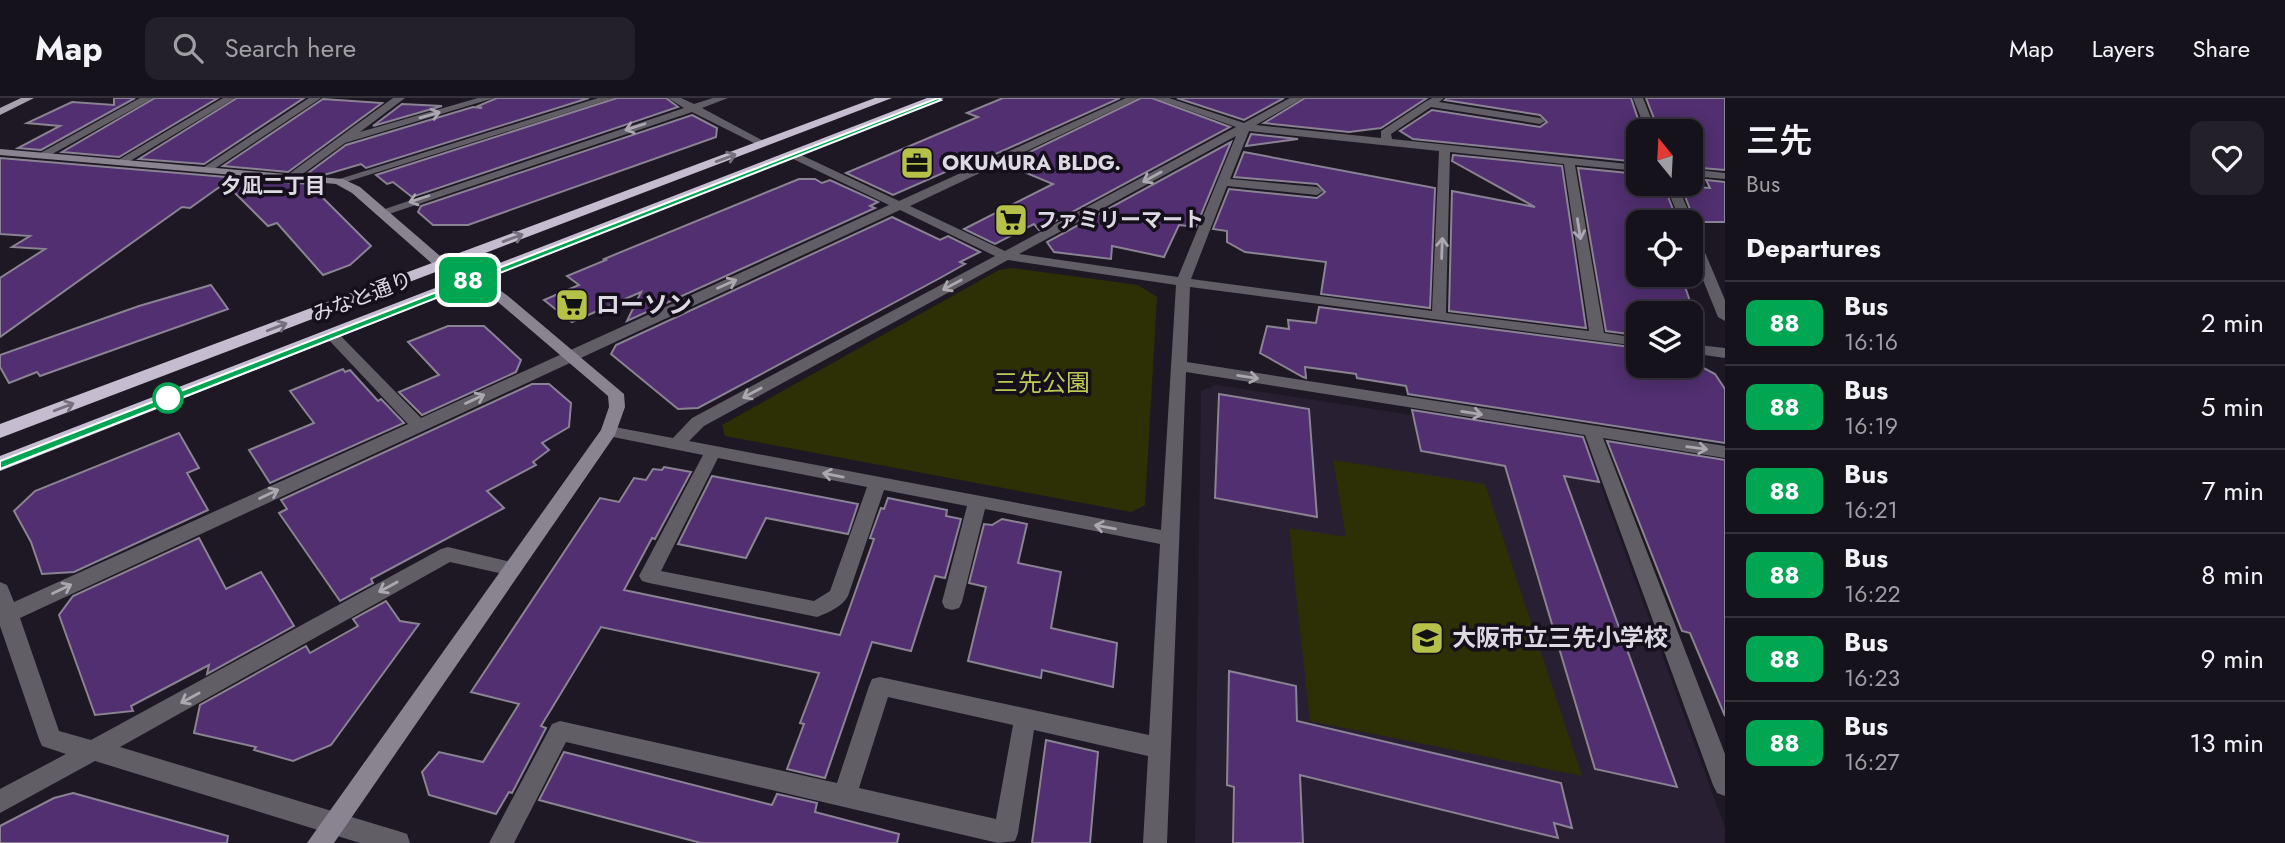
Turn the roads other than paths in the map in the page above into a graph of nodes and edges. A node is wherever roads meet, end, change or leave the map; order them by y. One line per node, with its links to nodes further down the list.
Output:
1 (29, 98): 18 (main road)
2 (148, 98): 29 (street)
3 (230, 98): 30 (street)
4 (316, 98): 34 (street)
5 (400, 98): 22 (street)
6 (489, 98): 22 (street, one-way to 6)
7 (609, 98): 38 (street)
8 (673, 98): 17 (street)
9 (723, 98): 17 (street)
10 (886, 98): 24 (highway, みなと通り)
11 (938, 98): 27 (highway, みなと通り)
12 (1134, 98): 41 (street)
13 (1298, 98): 21 (street)
14 (1638, 98): 19 (street)
15 (1166, 99): 21 (street)
16 (1434, 101): 20 (street); 23 (street)
17 (693, 108): 24 (street); 42 (street, one-way to 42)
18 (0, 112)
19 (1646, 119)
20 (1540, 121)
21 (1245, 127): 23 (street); 28 (street); 32 (street)
22 (341, 141): 36 (street)
23 (1387, 143): 25 (street)
24 (764, 144): 45 (highway, みなと通り, one-way to 24)
25 (1445, 149): 31 (street); 49 (street, one-way to 25)
26 (0, 152): 29 (street)
27 (793, 155): 41 (street); 46 (highway, みなと通り)
28 (1191, 155): 32 (street); 43 (street, one-way to 43)
29 (41, 156): 30 (street)
30 (121, 162): 34 (street)
31 (1569, 162): 33 (street); 52 (street, one-way to 52)
32 (1230, 163): 39 (street)
33 (1626, 167)
34 (207, 169): 36 (street)
35 (1703, 173): 37 (street)
36 (293, 176): 38 (street)
37 (1725, 176)
38 (339, 181): 42 (street)
39 (1223, 182): 40 (street); 47 (street)
40 (1317, 191)
41 (901, 206): 43 (street); 56 (street, one-way to 41)
42 (382, 212): 45 (street)
43 (1006, 256): 47 (street); 62 (street, one-way to 62)
44 (1703, 260): 48 (street)
45 (442, 265): 46 (street); 59 (highway, みなと通り, one-way to 45)
46 (473, 278): 51 (highway, みなと通り); 56 (street)
47 (1183, 282): 49 (street); 57 (street)
48 (1722, 303): 50 (street)
49 (1439, 316): 52 (street)
50 (1725, 317)
51 (331, 334): 58 (street); 65 (highway, みなと通り)
52 (1597, 336): 53 (street)
53 (1626, 340)
54 (1703, 349): 55 (street)
55 (1725, 352)
56 (570, 355): 58 (street, one-way to 56); 60 (street)
57 (1180, 366): 61 (street, one-way to 61); 68 (street)
58 (419, 425): 72 (street, one-way to 58)
59 (0, 431)
60 (609, 431): 62 (street); 69 (street)
61 (1592, 432): 64 (street, one-way to 64); 76 (street)
62 (676, 444): 63 (street)
63 (713, 451): 66 (street, one-way to 63); 66 (street)
64 (1725, 452)
65 (0, 464)
66 (877, 484): 67 (street)
67 (977, 503): 68 (street, one-way to 67); 71 (street)
68 (1172, 539): 74 (street)
69 (512, 569): 75 (street, one-way to 75); 79 (street)
70 (0, 590): 72 (street)
71 (952, 602)
72 (4, 616): 75 (street)
73 (1025, 719): 74 (street); 77 (street); 77 (street)
74 (1160, 748): 82 (street)
75 (96, 751): 78 (street); 79 (street)
76 (1725, 785)
77 (845, 796): 81 (street)
78 (0, 802)
79 (326, 834): 80 (street)
80 (398, 843)
81 (501, 843)
82 (1155, 843)

